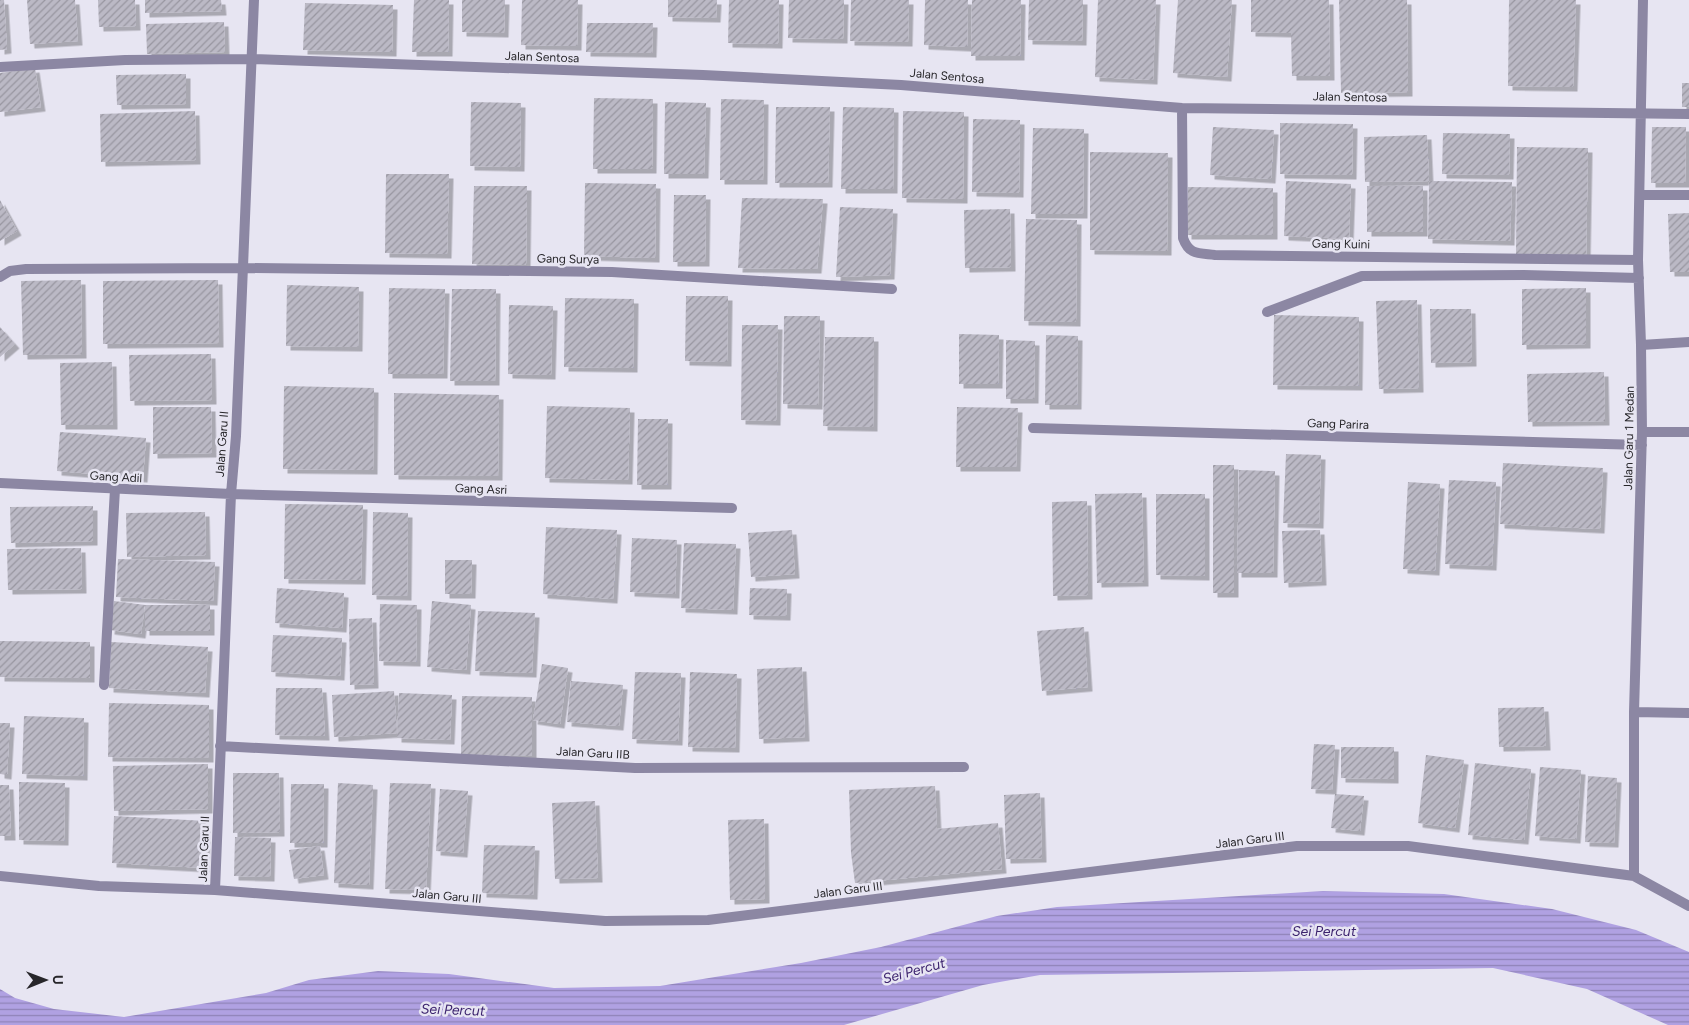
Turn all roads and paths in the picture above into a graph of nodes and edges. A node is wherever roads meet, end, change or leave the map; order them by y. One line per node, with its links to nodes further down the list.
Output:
1 (254, 0): 3 (street, Jalan Garu II)
2 (1643, 0): 6 (street, Jalan Garu 1 Medan)
3 (251, 59): 4 (street, Jalan Sentosa); 5 (street, Jalan Sentosa); 11 (street, Jalan Garu II)
4 (0, 67)
5 (1182, 108): 6 (street, Jalan Sentosa); 10 (street, Gang Kuini)
6 (1640, 113): 7 (street, Jalan Sentosa); 8 (street, Jalan Garu 1 Medan)
7 (1689, 114)
8 (1640, 195): 9 (street); 10 (street, Jalan Garu 1 Medan)
9 (1689, 195)
10 (1638, 260): 13 (street, Jalan Garu 1 Medan)
11 (243, 268): 12 (street, Gang Surya); 14 (street, Gang Surya); 24 (street, Jalan Garu II)
12 (0, 277)
13 (1639, 278): 15 (street); 17 (street, Jalan Garu 1 Medan)
14 (892, 289)
15 (1266, 312)
16 (1689, 342): 17 (street)
17 (1641, 345): 19 (street, Jalan Garu 1 Medan)
18 (1033, 428): 21 (street, Gang Parira)
19 (1642, 432): 20 (street); 21 (street, Jalan Garu 1 Medan)
20 (1689, 432)
21 (1642, 445): 27 (street, Jalan Garu 1 Medan)
22 (0, 484): 23 (street, Gang Adil)
23 (114, 489): 24 (street, Gang Adil); 26 (street)
24 (231, 494): 25 (street, Gang Asri); 29 (street, Jalan Garu II)
25 (732, 508)
26 (104, 685)
27 (1634, 712): 28 (street); 32 (street, Jalan Garu 1 Medan)
28 (1689, 713)
29 (220, 746): 30 (street, Jalan Garu IIB); 33 (street, Jalan Garu II)
30 (964, 767)
31 (0, 876): 33 (street, Jalan Garu III)
32 (1634, 876): 33 (street, Jalan Garu III); 34 (street, Jalan Garu III)
33 (215, 890)
34 (1689, 906)

